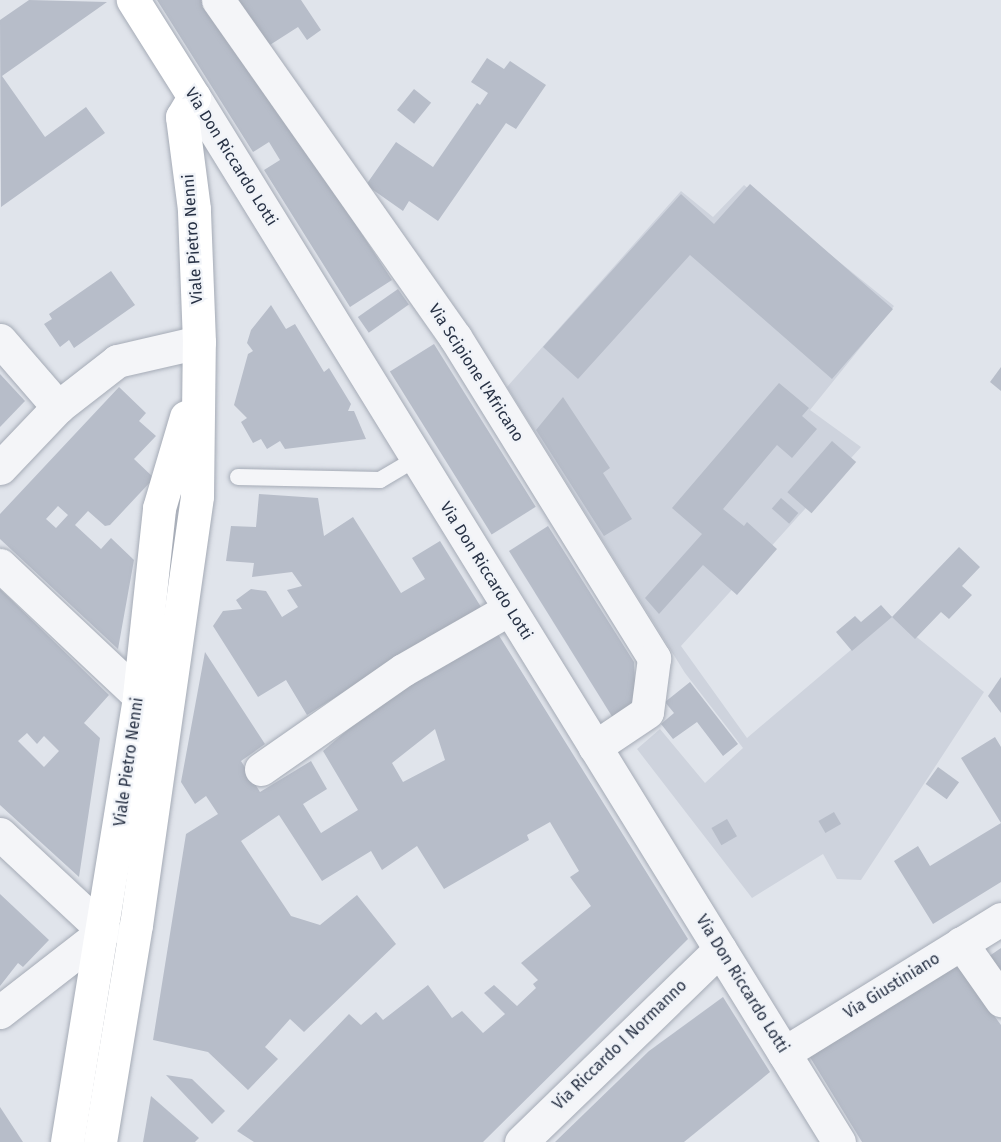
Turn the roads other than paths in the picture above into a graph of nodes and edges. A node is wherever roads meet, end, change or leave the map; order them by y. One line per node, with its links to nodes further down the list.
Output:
1 (133, 0): 3 (main road, Via Don Riccardo Lotti)
2 (218, 0): 14 (street, Via Scipione l'Africano)
3 (194, 97): 5 (main road, Viale Pietro Nenni); 8 (street, Via Don Riccardo Lotti)
4 (0, 340): 7 (street)
5 (199, 342): 6 (main road, Viale Pietro Nenni); 7 (street)
6 (196, 384): 13 (main road, Viale Pietro Nenni); 25 (main road, Viale Pietro Nenni)
7 (58, 407): 9 (street)
8 (417, 458): 10 (lane); 12 (street, Via Don Riccardo Lotti)
9 (0, 468)
10 (238, 477)
11 (0, 565): 13 (street)
12 (509, 609): 14 (street, Via Don Riccardo Lotti); 15 (street)
13 (139, 696): 18 (main road, Viale Pietro Nenni)
14 (596, 747): 20 (street, Via Don Riccardo Lotti)
15 (261, 769)
16 (0, 834): 18 (street)
17 (1001, 919): 19 (street, Via Giustiniano)
18 (104, 931): 22 (street); 24 (main road, Viale Pietro Nenni)
19 (961, 943): 21 (street); 23 (street, Via Giustiniano)
20 (720, 949): 23 (street, Via Don Riccardo Lotti); 26 (street, Via Riccardo I Normanno)
21 (1001, 1000)
22 (0, 1012)
23 (784, 1053): 27 (street, Via Don Riccardo Lotti)
24 (67, 1142)
25 (100, 1142)
26 (521, 1142)
27 (839, 1142)

